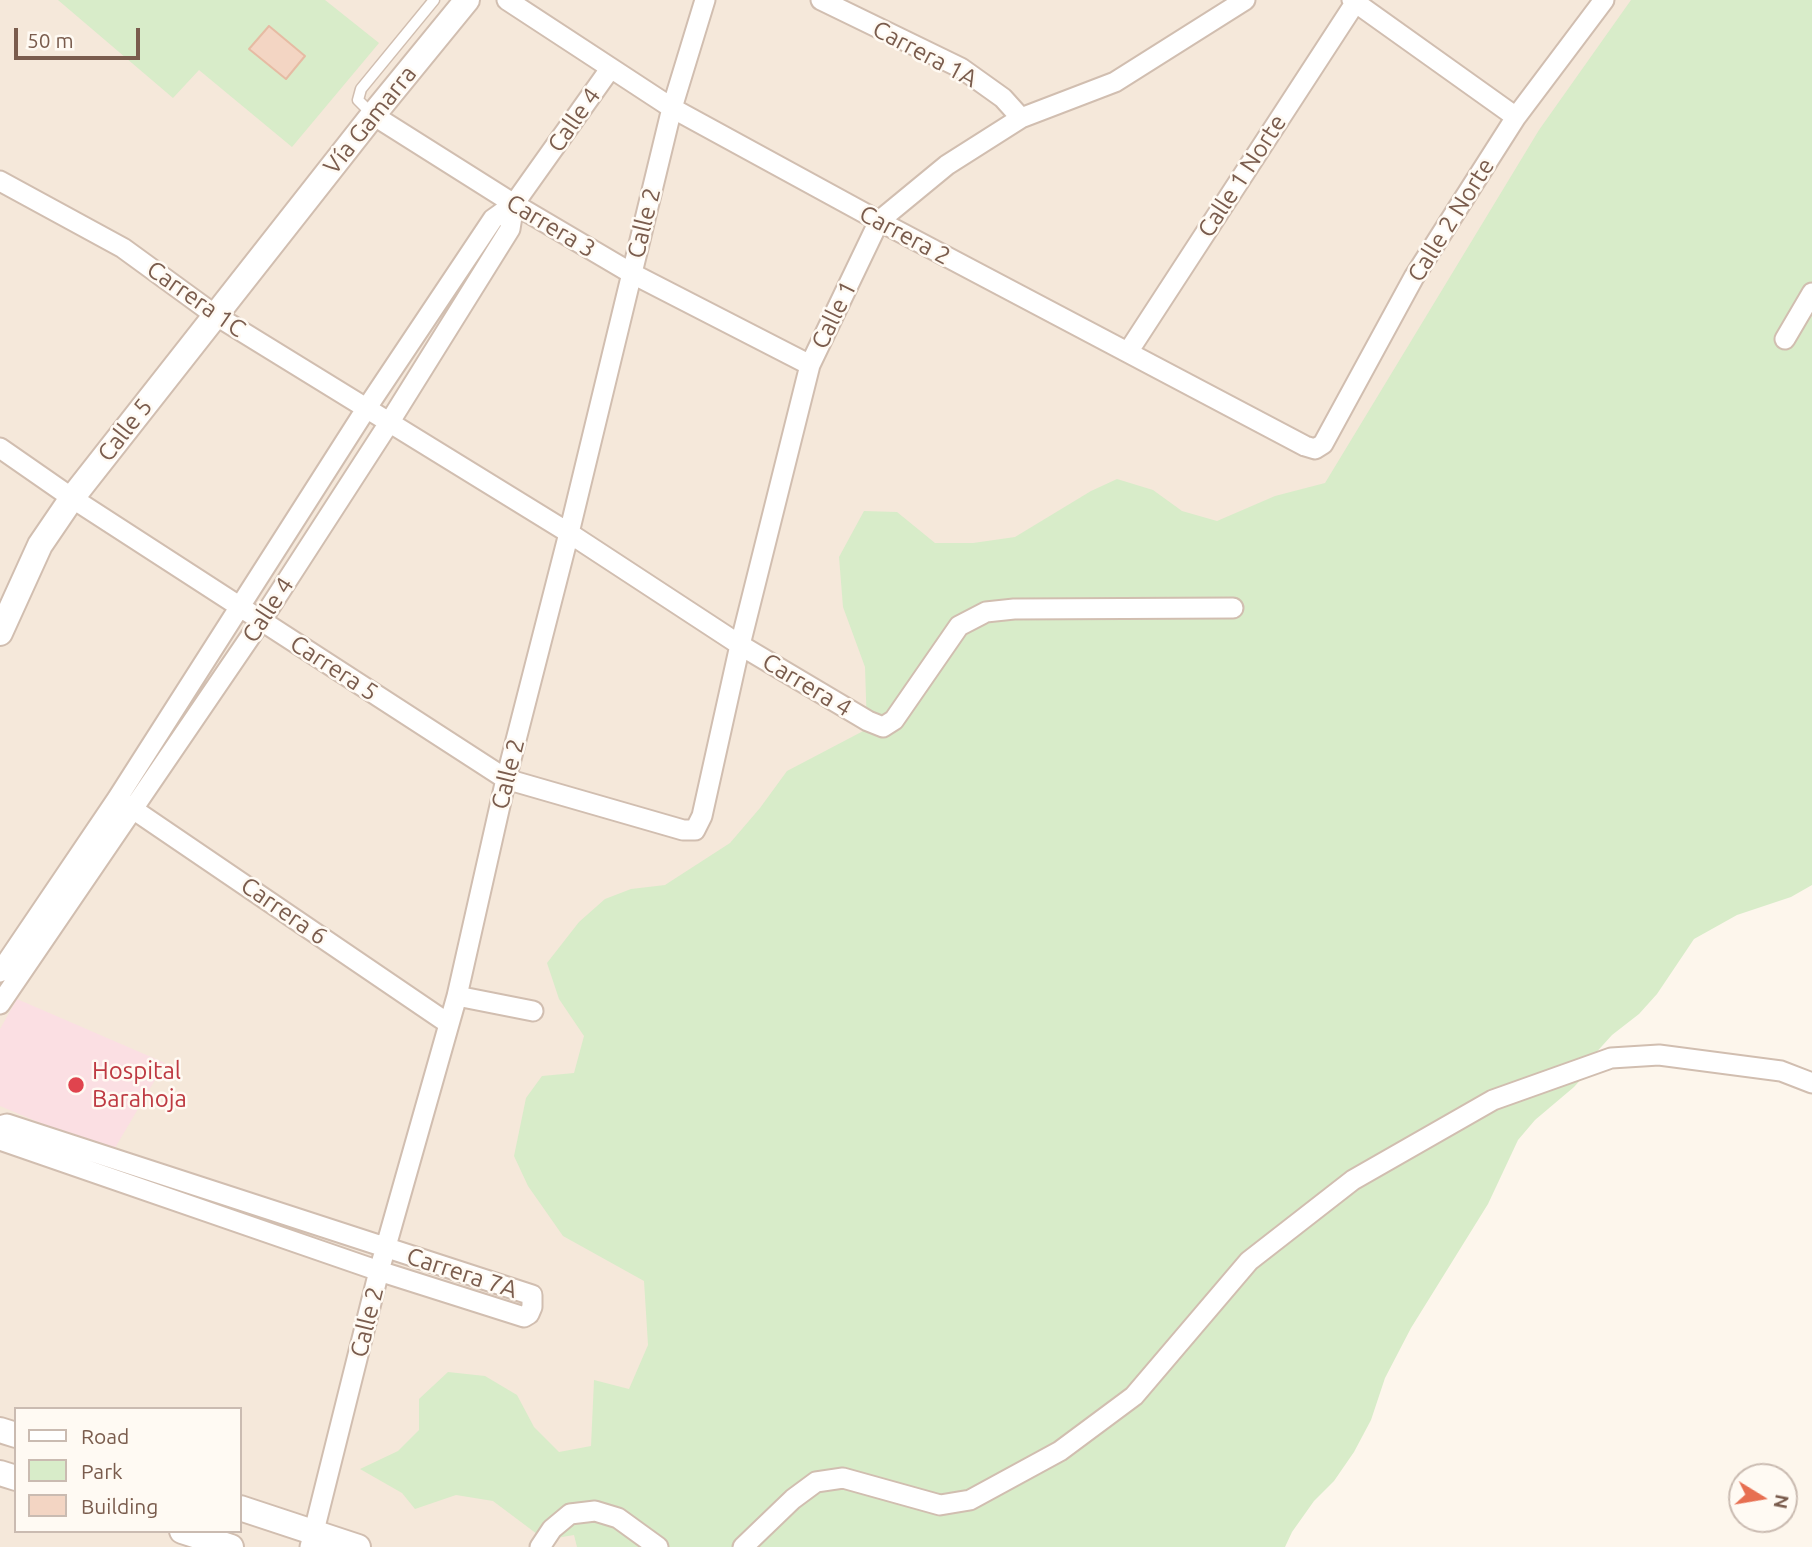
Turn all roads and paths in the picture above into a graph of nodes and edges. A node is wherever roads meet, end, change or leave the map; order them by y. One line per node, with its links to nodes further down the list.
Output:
1 (434, 0): 11 (lane)
2 (467, 0): 11 (street, Vía Gamarra)
3 (506, 0): 9 (street, Carrera 2)
4 (705, 0): 10 (street, Calle 2)
5 (821, 0): 13 (street, Carrera 1A)
6 (1245, 0): 13 (street, Calle 1)
7 (1604, 0): 12 (street, Calle 2 Norte)
8 (1355, 1): 12 (street); 22 (street, Calle 1 Norte)
9 (610, 69): 10 (street, Carrera 2); 15 (street, Calle 4)
10 (672, 108): 16 (street, Carrera 2); 18 (street, Calle 2)
11 (373, 115): 15 (street, Carrera 3); 17 (street, Vía Gamarra)
12 (1516, 117): 27 (street, Calle 2 Norte)
13 (1021, 118): 16 (street, Calle 1)
14 (0, 181): 20 (street, Carrera 1C)
15 (514, 204): 18 (street, Carrera 3); 24 (street, Calle 4); 25 (street, Calle 4)
16 (878, 221): 22 (street, Carrera 2); 23 (street, Calle 1)
17 (273, 241): 20 (street, Calle 5)
18 (631, 273): 23 (street, Carrera 3); 29 (street, Calle 2)
19 (1812, 293): 21 (street)
20 (215, 315): 24 (street, Carrera 1C); 28 (street, Calle 5)
21 (1785, 339)
22 (1128, 352): 27 (street, Carrera 2)
23 (810, 365): 34 (street, Calle 1)
24 (366, 409): 25 (street, Carrera 1C); 30 (street, Calle 4)
25 (389, 423): 29 (street, Carrera 4); 32 (street, Calle 4)
26 (0, 448): 28 (street, Carrera 5)
27 (1315, 449)
28 (72, 498): 30 (street, Carrera 5); 33 (street, Calle 5)
29 (569, 533): 34 (street, Carrera 4); 35 (street, Calle 2)
30 (240, 607): 32 (street, Carrera 5); 36 (street, Calle 4)
31 (1233, 608): 34 (street, Carrera 4)
32 (261, 621): 35 (street, Carrera 5); 36 (street, Calle 4)
33 (0, 633)
34 (740, 645): 37 (street, Calle 1)
35 (506, 779): 37 (street, Carrera 5); 39 (street, Calle 2)
36 (126, 804): 38 (street, Calle 4); 40 (street, Calle 4); 42 (street, Carrera 6)
37 (695, 830)
38 (0, 972)
39 (457, 996): 41 (street); 42 (street, Calle 2)
40 (2, 997)
41 (533, 1011)
42 (449, 1024): 46 (street, Calle 2)
43 (1812, 1083): 55 (street)
44 (0, 1126): 46 (street, Carrera 7A)
45 (0, 1137): 47 (street, Carrera 7A)
46 (387, 1248): 47 (street, Calle 2); 47 (street, Carrera 7A)
47 (379, 1271): 50 (street, Calle 2)
48 (242, 1509): 50 (street)
49 (188, 1533): 51 (street)
50 (312, 1540): 52 (street)
51 (231, 1547)
52 (358, 1547)
53 (540, 1547): 54 (street)
54 (658, 1547)
55 (743, 1547)

